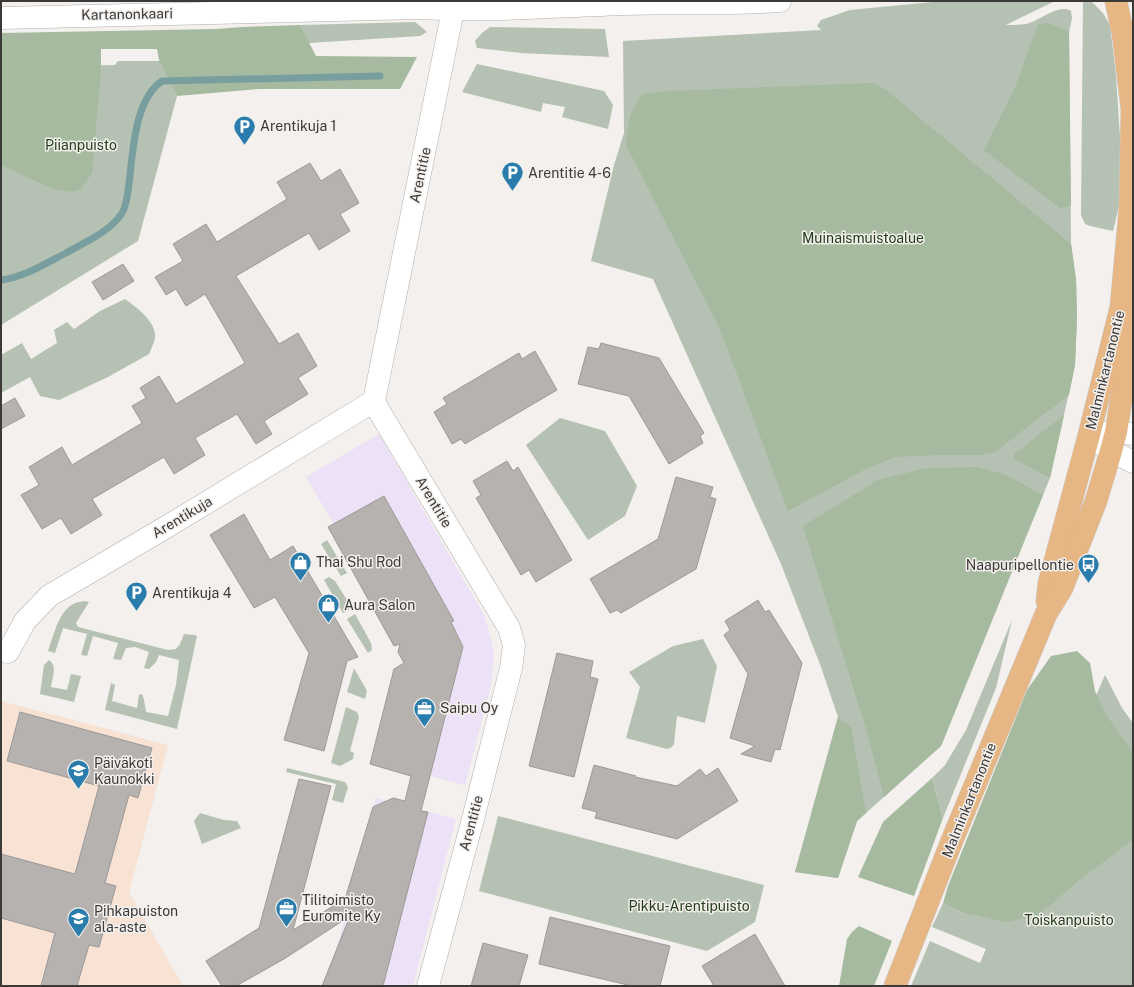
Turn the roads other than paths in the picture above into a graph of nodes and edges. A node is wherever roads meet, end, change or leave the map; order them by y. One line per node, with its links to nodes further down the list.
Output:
1 (780, 1): 3 (street, Kartanonkaari)
2 (1116, 1): 8 (main road, Malminkartanontie)
3 (745, 2): 4 (street, Kartanonkaari)
4 (453, 10): 5 (street, Kartanonkaari); 7 (street, Arentitie)
5 (1, 18)
6 (1133, 314): 9 (main road, Malminkartanontie)
7 (374, 401): 12 (street, Arentikuja); 13 (street, Arentitie)
8 (1089, 435): 9 (street); 11 (main road, Malminkartanontie)
9 (1120, 439): 10 (street); 11 (main road, Malminkartanontie)
10 (1133, 462)
11 (1046, 614): 14 (main road, Malminkartanontie)
12 (8, 652)
13 (428, 986)
14 (895, 986)

